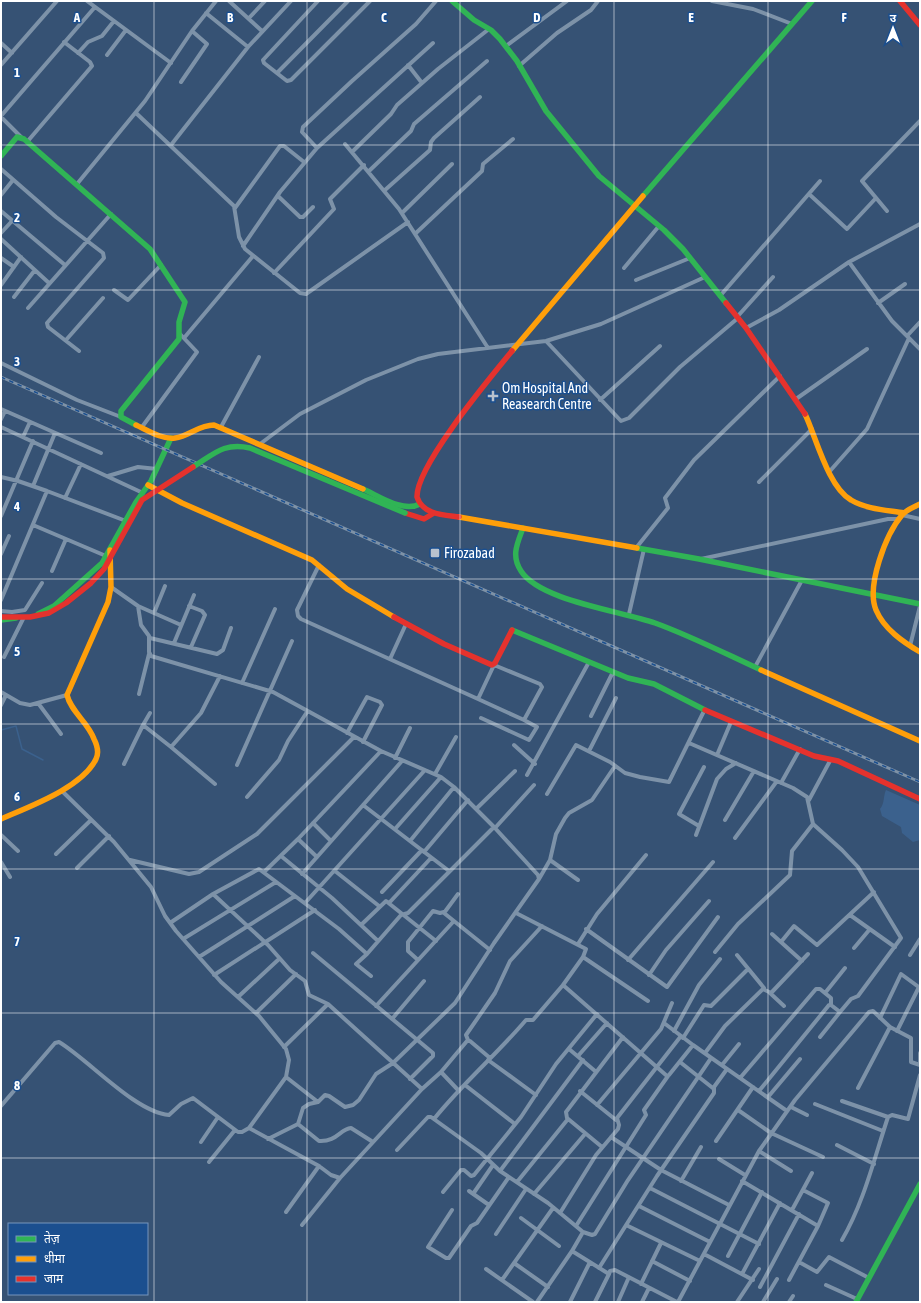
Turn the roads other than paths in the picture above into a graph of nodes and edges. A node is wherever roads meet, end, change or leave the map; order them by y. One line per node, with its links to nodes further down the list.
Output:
1 (56, 1): 32 (street)
2 (87, 1): 17 (street)
3 (216, 1): 18 (street)
4 (229, 1): 19 (street)
5 (265, 1): 19 (street)
6 (291, 1): 26 (street)
7 (318, 1): 40 (street)
8 (348, 1): 40 (street)
9 (370, 1): 40 (street)
10 (436, 1): 52 (street)
11 (452, 1): 23 (street)
12 (567, 1): 30 (street)
13 (598, 1): 39 (street)
14 (712, 1): 22 (street)
15 (812, 1): 22 (street)
16 (900, 1): 21 (street)
17 (95, 7): 20 (street); 27 (street)
18 (206, 13): 25 (street); 31 (street)
19 (249, 18): 26 (street)
20 (114, 21): 24 (street); 33 (street)
21 (919, 22)
22 (792, 24): 68 (street)
23 (489, 29): 30 (street); 42 (street)
24 (126, 30): 34 (street); 36 (street)
25 (192, 31): 36 (street); 41 (street)
26 (262, 31): 31 (street)
27 (64, 42): 33 (street); 45 (street)
28 (1, 43): 32 (street)
29 (434, 43): 38 (street)
30 (506, 46): 39 (street)
31 (248, 47): 51 (street)
32 (12, 53): 37 (street)
33 (78, 53): 49 (street)
34 (106, 55)
35 (487, 61): 59 (street)
36 (171, 63): 44 (street)
37 (1, 64)
38 (408, 65): 42 (street); 52 (street)
39 (520, 66): 68 (street)
40 (277, 73)
41 (181, 82)
42 (422, 83): 53 (street)
43 (480, 97): 63 (street)
44 (136, 113): 51 (street); 62 (street)
45 (1, 117): 47 (street)
46 (920, 121): 67 (street)
47 (21, 137): 49 (street); 54 (street)
48 (513, 139): 80 (street)
49 (28, 142): 62 (street)
50 (345, 144): 53 (street)
51 (171, 145): 70 (street)
52 (317, 148): 55 (street)
53 (352, 152): 57 (street)
54 (1, 156)
55 (304, 162): 66 (street); 70 (street)
56 (452, 164): 73 (street)
57 (364, 165): 59 (street); 94 (street)
58 (1, 169): 60 (street)
59 (369, 171): 63 (street)
60 (13, 180): 65 (street); 82 (street)
61 (820, 181): 64 (street)
62 (76, 184): 74 (street)
63 (385, 190): 73 (street)
64 (809, 194): 67 (street); 102 (street)
65 (1, 195)
66 (278, 196): 69 (street); 83 (street)
67 (876, 198): 72 (street)
68 (634, 206): 78 (street); 114 (street)
69 (313, 207)
70 (235, 208): 83 (street)
71 (1, 211): 75 (street)
72 (887, 211)
73 (402, 213): 76 (street)
74 (112, 214): 82 (street); 89 (street)
75 (12, 221): 79 (street); 91 (street)
76 (408, 222): 80 (street); 94 (street)
77 (920, 224): 88 (street)
78 (659, 226): 87 (street); 92 (street)
79 (1, 233)
80 (416, 233): 116 (street)
81 (1, 239): 85 (street)
82 (88, 240): 91 (street); 112 (street)
83 (243, 246): 84 (street)
84 (253, 256): 94 (street); 110 (street)
85 (20, 257): 90 (street); 93 (street)
86 (1, 258): 90 (street)
87 (690, 258): 95 (street); 97 (street)
88 (849, 262): 105 (street); 109 (street)
89 (160, 265): 101 (street); 110 (street)
90 (14, 266): 100 (street)
91 (65, 266): 98 (street)
92 (624, 268)
93 (35, 270): 98 (street); 103 (street)
94 (274, 273)
95 (705, 277): 102 (street); 113 (street)
96 (773, 277): 107 (street)
97 (636, 280)
98 (49, 283): 106 (street)
99 (905, 284): 105 (street)
100 (1, 285)
101 (114, 290)
102 (720, 296): 107 (street)
103 (14, 297)
104 (103, 298): 112 (street)
105 (878, 303): 111 (street)
106 (28, 308)
107 (737, 317): 109 (street); 124 (street)
108 (920, 322): 111 (street)
109 (746, 328): 122 (street)
110 (182, 336): 126 (street); 130 (street)
111 (908, 337): 117 (street); 142 (street)
112 (66, 340): 119 (street)
113 (546, 341): 114 (street); 124 (street)
114 (518, 344): 116 (street); 152 (street)
115 (660, 346): 124 (street)
116 (488, 348): 137 (street)
117 (920, 349)
118 (867, 350): 123 (street)
119 (79, 351)
120 (259, 357): 131 (street)
121 (1, 363): 126 (street)
122 (780, 376): 123 (street); 163 (street)
123 (796, 399): 132 (street)
124 (600, 400)
125 (3, 410): 127 (street); 128 (street)
126 (121, 417): 130 (street)
127 (1, 420)
128 (30, 422): 133 (street); 134 (street)
129 (1, 426): 134 (street)
130 (142, 427): 135 (street)
131 (221, 427): 135 (street); 137 (street)
132 (812, 429): 142 (street); 146 (street)
133 (55, 433): 138 (street); 139 (street)
134 (23, 437): 136 (street)
135 (171, 438): 141 (street)
136 (33, 441): 138 (street); 145 (street)
137 (260, 444): 152 (street)
138 (48, 448): 140 (street); 148 (street)
139 (101, 453)
140 (81, 464): 143 (street); 151 (street)
141 (157, 469): 143 (street); 147 (street)
142 (830, 471): 156 (street)
143 (108, 476): 150 (street)
144 (1, 478): 145 (street)
145 (18, 481): 148 (street); 155 (street)
146 (759, 482)
147 (148, 485): 150 (street); 169 (street)
148 (33, 486): 149 (street)
149 (48, 491): 151 (street); 159 (street)
150 (143, 492): 158 (street)
151 (66, 498): 158 (street)
152 (420, 504): 154 (street)
153 (920, 504): 156 (street)
154 (434, 513): 160 (street); 187 (street, bridge)
155 (1, 516)
156 (901, 516): 157 (street); 168 (street); 176 (street)
157 (920, 519)
158 (126, 521): 165 (street)
159 (33, 525): 162 (street); 175 (street)
160 (523, 528): 163 (street); 185 (street)
161 (9, 536): 166 (street)
162 (66, 539): 167 (street); 170 (street)
163 (636, 548): 164 (street)
164 (644, 549): 168 (street); 185 (street)
165 (110, 550): 167 (street); 174 (street)
166 (1, 554)
167 (106, 556): 186 (street)
168 (699, 559): 171 (street)
169 (319, 565): 188 (street); 199 (street)
170 (52, 571)
171 (802, 580): 176 (street); 202 (street)
172 (42, 583): 183 (street)
173 (165, 586): 184 (street)
174 (110, 587): 180 (street); 210 (street)
175 (3, 588): 178 (street)
176 (874, 594): 179 (street); 194 (street)
177 (194, 595): 181 (street)
178 (1, 600)
179 (920, 605): 194 (street)
180 (138, 606): 184 (street); 191 (street)
181 (189, 606): 189 (street); 195 (street)
182 (275, 609): 205 (street)
183 (1, 611)
184 (154, 613): 189 (street)
185 (630, 614): 202 (street)
186 (24, 617): 187 (street); 198 (street)
187 (2, 620)
188 (406, 624): 199 (street); 201 (street)
189 (181, 625): 193 (street)
190 (231, 628): 195 (street)
191 (150, 638): 193 (street); 197 (street)
192 (292, 641): 206 (street)
193 (174, 642): 195 (street)
194 (910, 646): 196 (street)
195 (191, 647)
196 (920, 652)
197 (149, 654): 204 (street); 208 (street)
198 (4, 657)
199 (390, 659): 212 (street)
200 (589, 662): 201 (street); 203 (street); 242 (street)
201 (494, 665): 212 (street); 220 (street)
202 (755, 667): 228 (street)
203 (613, 672): 215 (street); 218 (street)
204 (220, 676): 205 (street); 232 (street)
205 (242, 683): 206 (street)
206 (270, 691): 216 (street); 243 (street)
207 (1, 692): 209 (street)
208 (139, 694)
209 (6, 695): 213 (street); 214 (street)
210 (67, 695): 213 (street); 257 (street)
211 (616, 698): 235 (street)
212 (478, 699): 220 (street)
213 (38, 704): 225 (street)
214 (1, 705)
215 (704, 711): 221 (street); 230 (street)
216 (307, 712): 224 (street); 259 (street)
217 (150, 713): 222 (street)
218 (591, 716)
219 (481, 718): 220 (street)
220 (524, 720)
221 (731, 722): 233 (street); 236 (street)
222 (144, 726): 232 (street); 241 (street)
223 (410, 728): 237 (street)
224 (347, 733): 226 (street); 229 (street)
225 (61, 734)
226 (354, 737): 229 (street); 288 (street)
227 (456, 737): 249 (street)
228 (920, 741)
229 (363, 742): 234 (street)
230 (689, 743): 236 (street); 244 (street)
231 (514, 745): 242 (street)
232 (171, 748): 254 (street)
233 (800, 750): 238 (street); 253 (street)
234 (381, 751): 237 (street); 269 (street)
235 (589, 751): 244 (street); 258 (street)
236 (716, 755): 240 (street)
237 (395, 758): 239 (street)
238 (830, 759): 260 (street); 262 (street)
239 (402, 761): 246 (street); 263 (street)
240 (736, 763): 247 (street); 271 (street)
241 (124, 764)
242 (535, 764): 250 (street)
243 (237, 765)
244 (614, 766): 289 (street)
245 (704, 767): 271 (street)
246 (425, 770): 249 (street); 266 (street)
247 (754, 771): 252 (street); 268 (street)
248 (515, 772): 264 (street)
249 (435, 774): 251 (street)
250 (527, 775)
251 (441, 777): 256 (street); 273 (street)
252 (777, 781): 253 (street); 277 (street)
253 (781, 783): 262 (street)
254 (215, 784)
255 (534, 785): 272 (street)
256 (454, 787): 261 (street); 280 (street)
257 (62, 791): 265 (street); 267 (street)
258 (547, 794)
259 (247, 798)
260 (920, 799)
261 (468, 800): 264 (street); 282 (street)
262 (809, 800): 270 (street)
263 (363, 805): 266 (street); 279 (street)
264 (476, 809): 272 (street)
265 (1, 819)
266 (382, 819): 273 (street); 293 (street)
267 (91, 820): 276 (street); 283 (street)
268 (725, 820)
269 (313, 823): 278 (street); 279 (street)
270 (814, 824): 303 (street); 337 (street)
271 (699, 826): 275 (street)
272 (494, 827): 294 (street); 298 (street)
273 (395, 829): 280 (street)
274 (1, 835): 281 (street)
275 (696, 835)
276 (109, 836): 288 (street); 292 (street)
277 (735, 838)
278 (298, 839): 285 (street); 286 (street)
279 (331, 841): 286 (street)
280 (410, 841): 282 (street)
281 (18, 851)
282 (423, 851): 287 (street); 302 (street)
283 (56, 854)
284 (646, 854): 324 (street)
285 (281, 856): 295 (street); 296 (street)
286 (317, 857): 296 (street)
287 (431, 858): 294 (street); 308 (street)
288 (130, 860): 319 (street)
289 (550, 860): 298 (street); 299 (street)
290 (1, 862): 297 (street)
291 (712, 862): 347 (street)
292 (78, 868)
293 (335, 871): 301 (street); 310 (street)
294 (449, 871): 315 (street)
295 (264, 872): 300 (street); 304 (street)
296 (302, 874): 301 (street)
297 (10, 877)
298 (539, 879): 314 (street)
299 (578, 880)
300 (276, 882): 306 (street); 311 (street)
301 (320, 888): 309 (street); 320 (street)
302 (382, 892)
303 (874, 892): 316 (street); 334 (street)
304 (213, 894): 311 (street); 319 (street)
305 (458, 894): 313 (street)
306 (295, 896): 309 (street); 322 (street)
307 (709, 901): 354 (street)
308 (389, 902): 310 (street); 315 (street)
309 (305, 903): 312 (street)
310 (379, 906): 320 (street)
311 (230, 910): 322 (street); 328 (street)
312 (315, 910): 332 (street); 339 (street)
313 (444, 912): 318 (street); 323 (street)
314 (516, 913): 321 (street); 336 (street)
315 (402, 915): 323 (street); 330 (street)
316 (850, 915): 325 (street); 331 (street)
317 (718, 917): 354 (street)
318 (453, 922): 329 (street); 336 (street)
319 (170, 924): 328 (street)
320 (361, 925): 330 (street)
321 (542, 926): 333 (street); 383 (street)
322 (246, 927): 332 (street); 343 (street)
323 (419, 928): 329 (street); 346 (street)
324 (586, 929): 333 (street); 347 (street)
325 (870, 929): 334 (street); 335 (street)
326 (772, 934): 331 (street)
327 (920, 938): 342 (street)
328 (183, 939): 343 (street)
329 (436, 941): 346 (street)
330 (378, 942): 339 (street)
331 (781, 942): 349 (street)
332 (265, 943): 345 (street); 353 (street)
333 (578, 944): 344 (street)
334 (895, 947): 369 (street)
335 (854, 948)
336 (490, 950): 382 (street)
337 (715, 952)
338 (313, 953): 367 (street)
339 (367, 954): 355 (street)
340 (808, 954): 349 (street)
341 (737, 955): 351 (street)
342 (910, 955)
343 (199, 957): 353 (street)
344 (583, 957): 357 (street); 363 (street)
345 (279, 958): 352 (street); 362 (street)
346 (418, 960): 367 (street)
347 (628, 960): 354 (street)
348 (720, 960): 377 (street)
349 (802, 961): 360 (street)
350 (845, 968): 361 (street)
351 (748, 969): 358 (street); 380 (street)
352 (296, 974): 365 (street); 370 (street)
353 (214, 975): 362 (street)
354 (648, 975)
355 (371, 976)
356 (424, 981): 373 (street)
357 (563, 985): 371 (street); 393 (street)
358 (764, 988): 360 (street); 389 (street)
359 (919, 988): 372 (street); 378 (street)
360 (770, 993): 368 (street)
361 (825, 993): 366 (street); 408 (street)
362 (238, 997): 370 (street)
363 (648, 1001)
364 (672, 1003): 375 (street)
365 (328, 1004): 386 (street); 397 (street)
366 (831, 1005): 369 (street); 417 (street)
367 (376, 1006): 373 (street)
368 (784, 1006)
369 (840, 1012): 381 (street)
370 (256, 1013): 386 (street)
371 (597, 1014): 374 (street); 387 (street)
372 (880, 1018): 376 (street); 425 (street)
373 (392, 1019): 382 (street)
374 (607, 1022): 379 (street); 391 (street)
375 (664, 1023): 377 (street); 388 (street)
376 (890, 1027): 378 (street); 412 (street)
377 (674, 1031): 380 (street)
378 (897, 1031): 399 (street)
379 (623, 1037): 388 (street); 402 (street)
380 (682, 1037): 384 (street); 400 (street)
381 (820, 1037)
382 (418, 1039): 397 (street); 409 (street)
383 (468, 1040): 393 (street); 403 (street)
384 (693, 1044): 389 (street); 396 (street)
385 (739, 1044): 398 (street)
386 (284, 1047): 406 (street)
387 (569, 1048): 391 (street); 418 (street)
388 (640, 1053): 400 (street); 423 (street)
389 (705, 1053): 392 (street)
390 (920, 1053): 399 (street)
391 (578, 1056): 395 (street)
392 (711, 1058): 398 (street); 407 (street)
393 (489, 1059): 410 (street); 418 (street)
394 (800, 1059): 419 (street)
395 (583, 1060): 402 (street); 461 (street)
396 (680, 1062): 405 (street); 407 (street)
397 (393, 1064): 409 (street); 421 (street)
398 (722, 1065): 401 (street)
399 (920, 1065)
400 (657, 1067): 405 (street); 433 (street)
401 (727, 1069): 408 (street); 414 (street)
402 (595, 1071): 416 (street)
403 (441, 1072): 413 (street); 415 (street)
404 (920, 1075): 430 (street)
405 (668, 1076): 448 (street)
406 (286, 1077): 421 (street); 436 (street)
407 (698, 1077): 414 (street); 453 (street)
408 (740, 1078): 411 (street)
409 (410, 1079): 413 (street)
410 (466, 1084): 415 (street); 435 (street)
411 (753, 1087): 417 (street); 426 (street)
412 (858, 1088)
413 (422, 1089): 445 (street)
414 (714, 1089): 460 (street)
415 (459, 1091): 431 (street)
416 (580, 1091): 423 (street); 432 (street)
417 (759, 1091): 419 (street)
418 (536, 1095): 435 (street)
419 (768, 1097): 427 (street)
420 (842, 1101): 430 (street)
421 (318, 1102): 434 (street)
422 (815, 1104): 438 (street)
423 (597, 1105): 433 (street)
424 (1, 1106): 429 (street)
425 (790, 1106): 427 (street); 428 (street)
426 (738, 1110): 439 (street); 443 (street)
427 (787, 1111): 439 (street)
428 (807, 1115)
429 (218, 1117): 437 (street); 444 (street)
430 (888, 1117): 438 (street)
431 (434, 1119): 450 (street); 454 (street)
432 (568, 1119): 440 (street); 469 (street)
433 (616, 1120): 441 (street)
434 (298, 1124): 442 (street); 445 (street)
435 (515, 1124): 454 (street)
436 (249, 1128): 437 (street); 442 (street)
437 (235, 1130): 456 (street)
438 (883, 1131): 457 (street)
439 (772, 1132): 451 (street); 452 (street)
440 (585, 1134): 447 (street); 478 (street)
441 (611, 1137): 447 (street); 448 (street)
442 (268, 1139): 459 (street)
443 (716, 1141)
444 (201, 1142)
445 (373, 1142): 466 (street)
446 (837, 1145): 457 (street)
447 (602, 1147): 487 (street)
448 (625, 1147): 453 (street); 493 (street)
449 (701, 1147): 467 (street)
450 (397, 1150)
451 (759, 1150): 462 (street); 464 (street)
452 (823, 1157)
453 (642, 1158): 460 (street); 496 (street)
454 (487, 1159): 458 (street); 475 (street)
455 (719, 1159): 464 (street)
456 (209, 1162)
457 (874, 1164): 499 (street)
458 (493, 1165): 461 (street); 477 (street)
459 (319, 1166): 466 (street); 486 (street)
460 (661, 1170): 467 (street); 471 (street)
461 (500, 1171): 465 (street)
462 (791, 1171)
463 (812, 1173): 474 (street)
464 (745, 1175): 468 (street)
465 (508, 1177): 469 (street); 480 (street)
466 (340, 1178): 491 (street)
467 (681, 1181): 481 (street)
468 (742, 1181): 476 (street); 481 (street)
469 (516, 1182): 472 (street)
470 (920, 1184): 518 (street)
471 (650, 1188): 482 (street); 490 (street)
472 (526, 1189): 478 (street); 497 (street)
473 (469, 1190): 477 (street)
474 (803, 1190): 485 (street); 494 (street)
475 (442, 1192)
476 (762, 1192): 479 (street); 498 (street)
477 (473, 1194): 480 (street)
478 (534, 1194): 483 (street)
479 (780, 1203): 485 (street); 502 (street)
480 (489, 1205): 484 (street)
481 (729, 1205): 490 (street)
482 (639, 1206): 492 (street); 500 (street)
483 (553, 1208): 487 (street); 495 (street)
484 (452, 1210)
485 (792, 1210): 488 (street)
486 (286, 1212)
487 (560, 1213): 493 (street)
488 (799, 1214): 494 (street); 527 (street)
489 (521, 1218): 495 (street)
490 (719, 1224): 498 (street); 500 (street)
491 (302, 1225)
492 (626, 1225): 501 (street); 512 (street)
493 (576, 1226): 496 (street)
494 (818, 1226): 510 (street)
495 (537, 1230): 503 (street); 511 (street)
496 (583, 1232): 504 (street)
497 (496, 1234)
498 (739, 1234): 502 (street); 506 (street)
499 (842, 1240)
500 (710, 1242): 505 (street)
501 (661, 1243): 507 (street); 508 (street)
502 (759, 1244): 516 (street)
503 (559, 1246)
504 (572, 1251): 509 (street); 526 (street)
505 (704, 1254): 508 (street); 516 (street)
506 (728, 1256)
507 (652, 1261): 523 (street); 524 (street)
508 (700, 1261): 523 (street)
509 (590, 1262): 512 (street); 534 (street)
510 (798, 1262): 518 (street); 522 (street)
511 (514, 1263): 520 (street); 526 (street)
512 (599, 1268): 515 (street)
513 (486, 1269): 520 (street)
514 (759, 1269): 521 (street)
515 (609, 1274): 517 (street); 535 (street)
516 (742, 1274): 521 (street)
517 (629, 1277): 524 (street); 536 (street)
518 (869, 1278): 531 (street)
519 (777, 1279): 540 (street)
520 (502, 1280): 532 (street)
521 (753, 1280): 539 (street)
522 (789, 1280)
523 (690, 1281): 538 (street)
524 (641, 1284): 528 (street)
525 (826, 1285): 531 (street)
526 (548, 1287): 533 (street)
527 (760, 1287)
528 (649, 1288): 530 (street); 537 (street)
529 (793, 1296): 541 (street)
530 (667, 1300): 538 (street)
531 (857, 1301)
532 (533, 1302)
533 (537, 1302)
534 (570, 1302)
535 (595, 1302)
536 (618, 1302)
537 (642, 1302)
538 (678, 1302)
539 (738, 1302)
540 (763, 1302)
541 (789, 1302)

